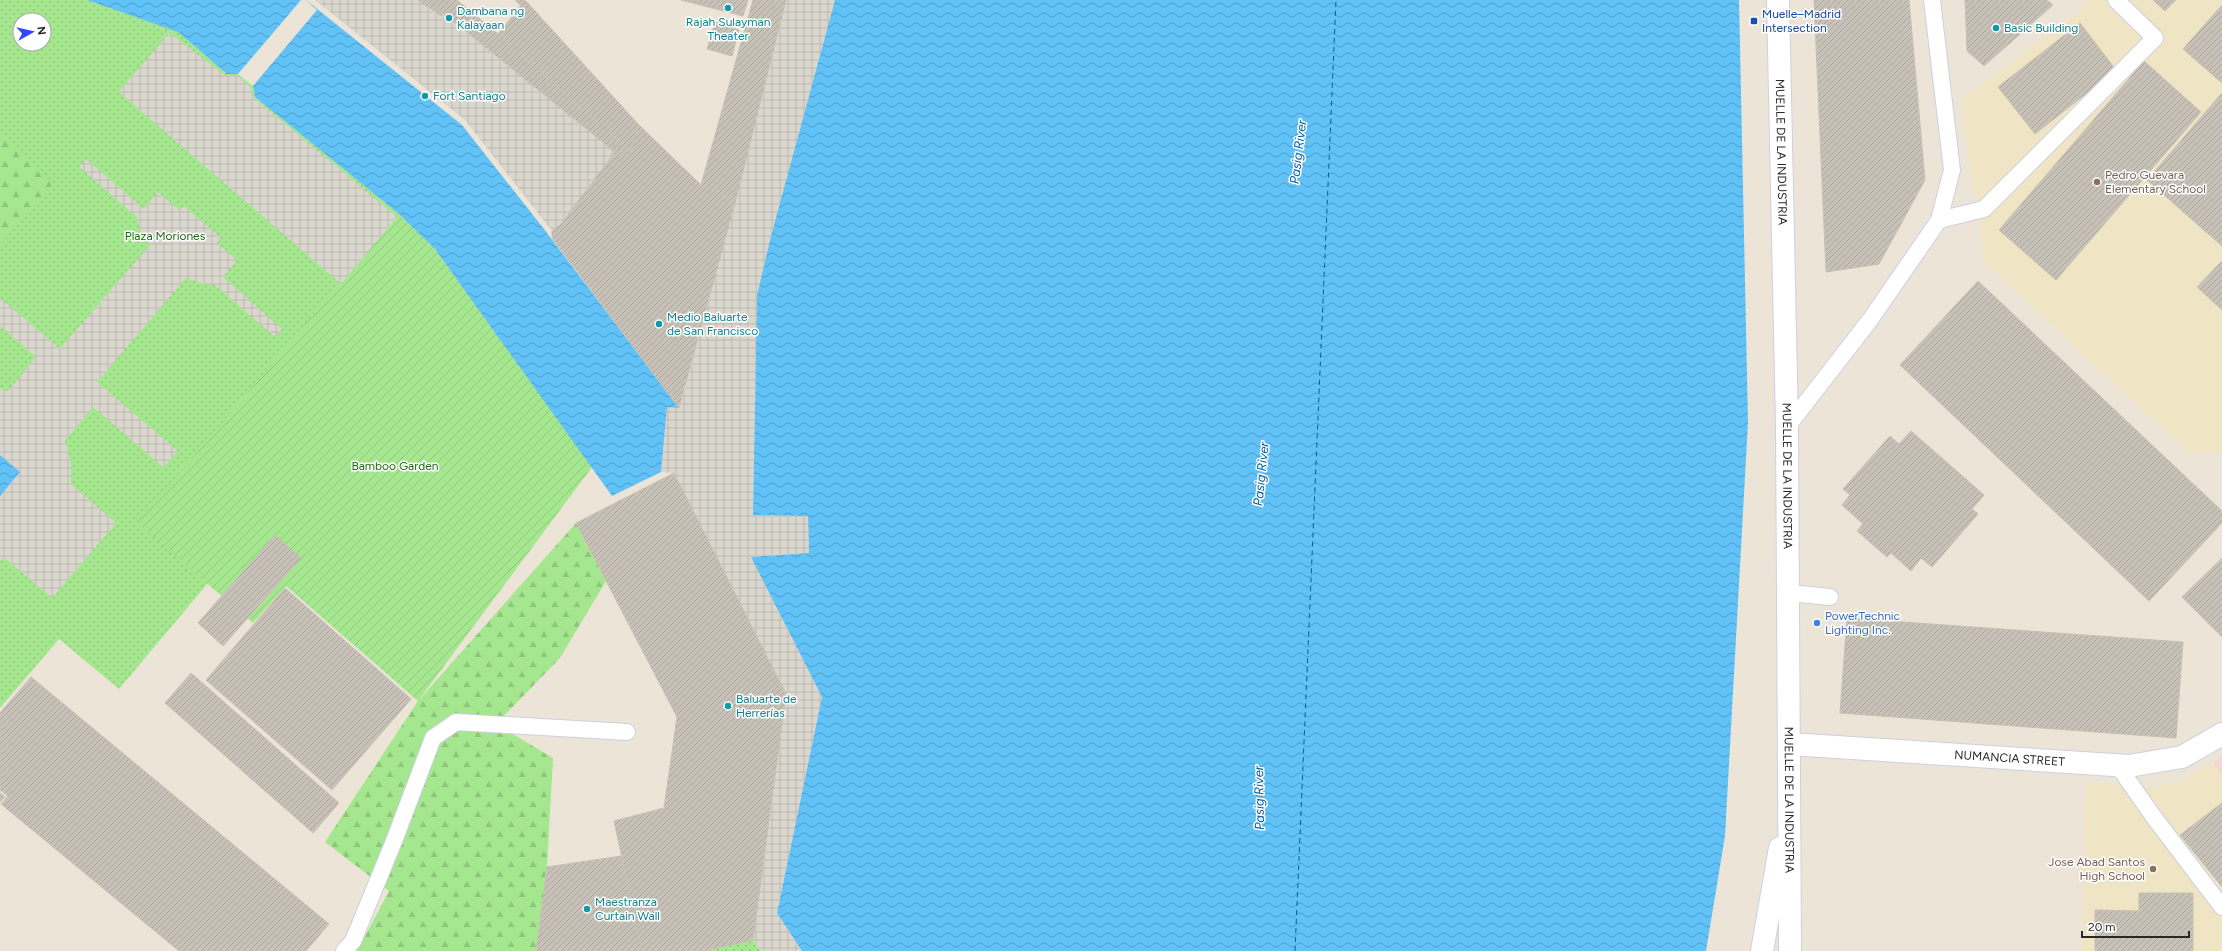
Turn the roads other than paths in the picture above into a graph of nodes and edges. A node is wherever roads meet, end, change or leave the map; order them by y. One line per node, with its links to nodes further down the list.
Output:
1 (1778, 0): 5 (street, MUELLE DE LA INDUSTRIA)
2 (1932, 0): 4 (lane)
3 (2116, 0): 4 (lane)
4 (1939, 220): 5 (lane)
5 (1787, 427): 6 (street, MUELLE DE LA INDUSTRIA)
6 (1789, 593): 7 (lane); 10 (street, MUELLE DE LA INDUSTRIA)
7 (1830, 597)
8 (627, 732): 14 (lane)
9 (2222, 734): 11 (street, NUMANCIA STREET)
10 (1790, 744): 11 (street, NUMANCIA STREET); 12 (street, MUELLE DE LA INDUSTRIA)
11 (2118, 766): 13 (lane)
12 (1790, 788): 15 (street); 16 (street, MUELLE DE LA INDUSTRIA)
13 (2222, 907)
14 (349, 946)
15 (1762, 951)
16 (1790, 951)

